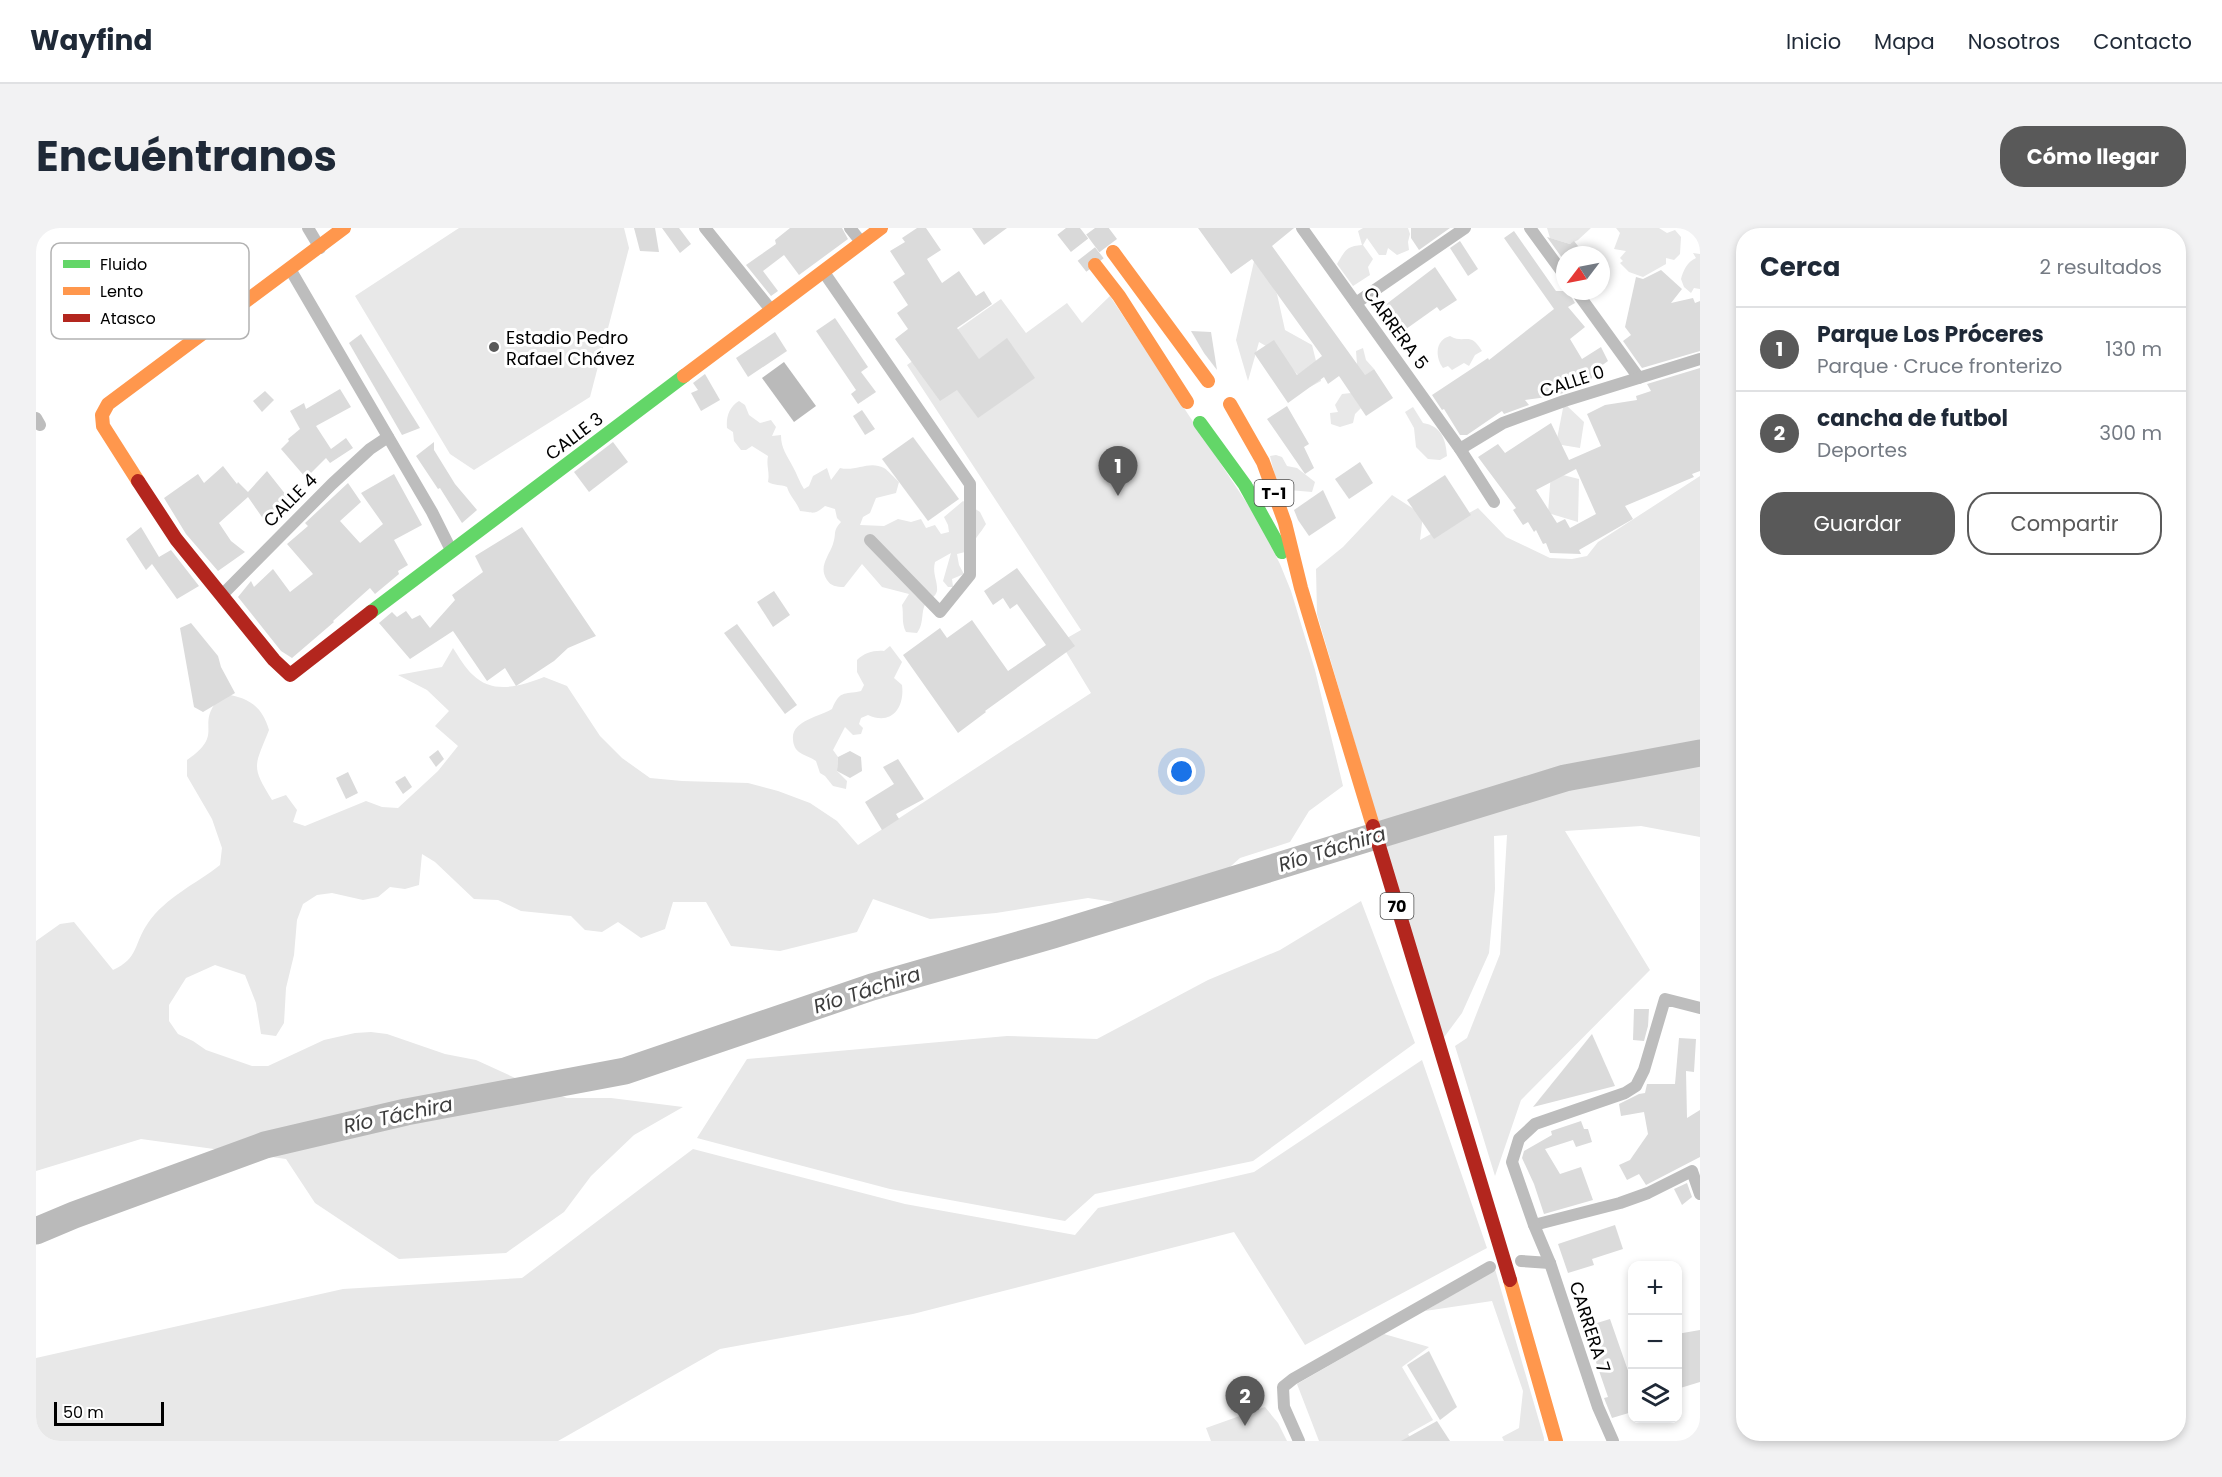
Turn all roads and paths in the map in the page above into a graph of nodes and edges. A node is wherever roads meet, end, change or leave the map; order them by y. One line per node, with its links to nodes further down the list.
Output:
1 (308, 228): 10 (street)
2 (344, 228): 10 (main road)
3 (705, 228): 19 (street)
4 (850, 228): 9 (street)
5 (881, 228): 9 (main road, CALLE 3)
6 (1302, 228): 18 (street, CARRERA 5)
7 (1465, 228): 18 (street)
8 (1530, 228): 12 (street)
9 (861, 242): 15 (main road, CALLE 3)
10 (320, 248): 14 (main road)
11 (1113, 252): 23 (main road, T-1)
12 (1556, 264)
13 (1095, 265): 24 (main road, T-1)
14 (290, 269): 16 (main road); 26 (street)
15 (823, 271): 19 (main road, CALLE 3); 29 (street)
16 (249, 299)
17 (1583, 300): 22 (street)
18 (1356, 303): 27 (street, CARRERA 5)
19 (772, 311): 30 (main road, CALLE 3)
20 (196, 339): 32 (main road)
21 (1700, 358): 22 (street, CALLE 0)
22 (1639, 378): 27 (street, CALLE 0)
23 (1221, 390): 24 (main road); 25 (main road); 31 (main road, T-1)
24 (1187, 402): 25 (main road, T-1)
25 (1211, 423): 31 (main road, T-1)
26 (388, 437): 30 (street); 32 (street, CALLE 4)
27 (1460, 448): 28 (street, CARRERA 5)
28 (1494, 502)
29 (870, 540)
30 (452, 550): 32 (main road, CALLE 3)
31 (1300, 588): 39 (main road, 70)
32 (222, 595)
33 (1700, 1008): 35 (street, CARRERA 7)
34 (1700, 1194): 35 (street)
35 (1534, 1224): 37 (street, CARRERA 7)
36 (1521, 1261): 37 (street)
37 (1550, 1263): 43 (street, CARRERA 7)
38 (1490, 1267): 40 (street)
39 (1538, 1373): 41 (main road, 70); 42 (main road, 70)
40 (1299, 1441)
41 (1556, 1441)
42 (1570, 1441)
43 (1613, 1441)

